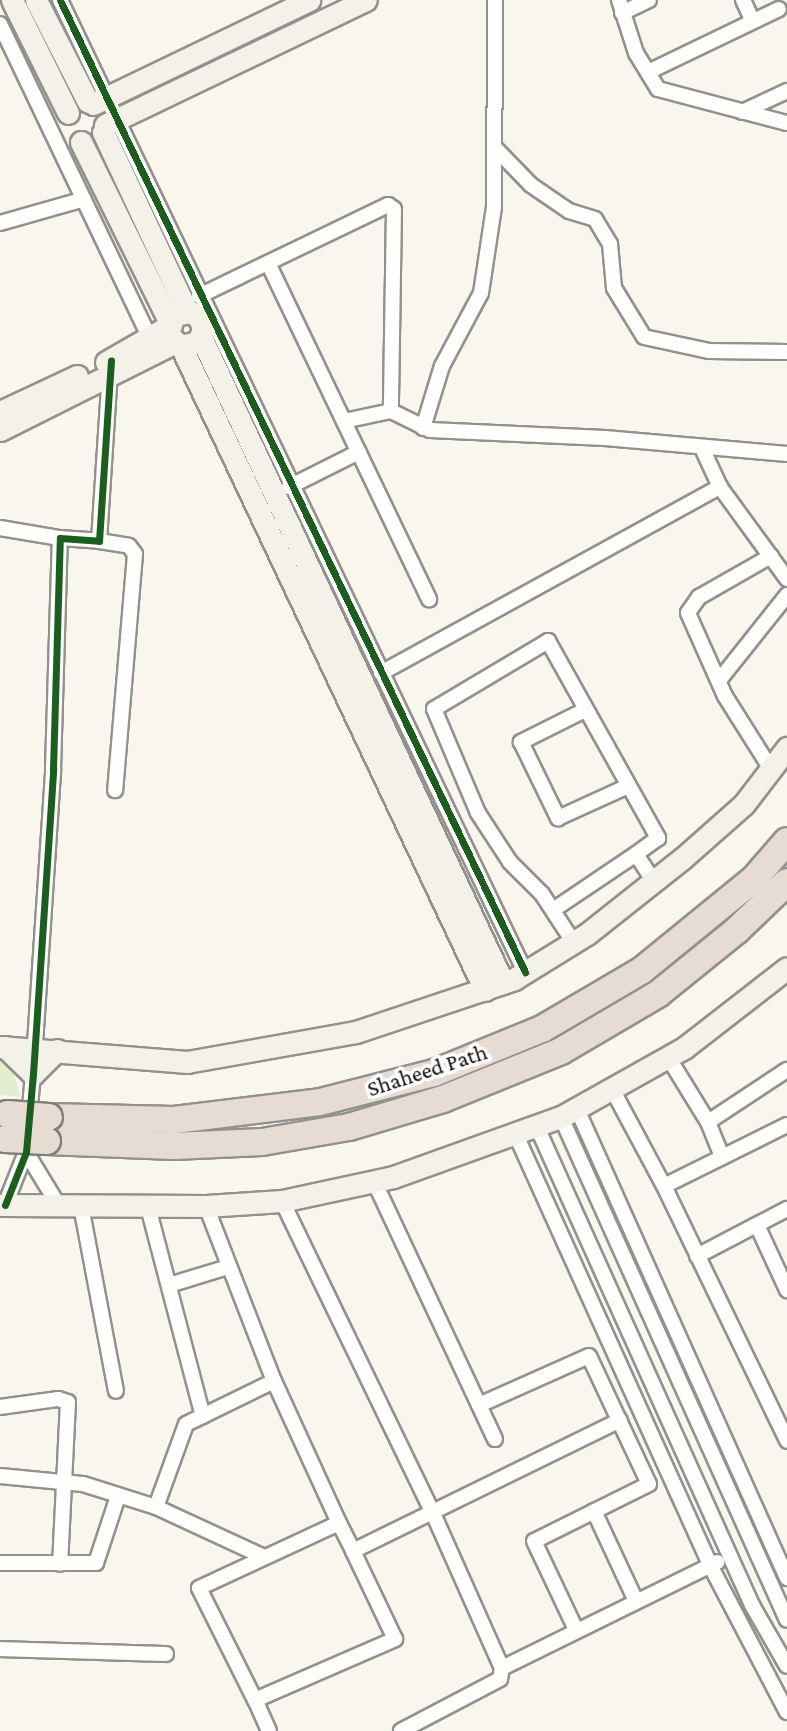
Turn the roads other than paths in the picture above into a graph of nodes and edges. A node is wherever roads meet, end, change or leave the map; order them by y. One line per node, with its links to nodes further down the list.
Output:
1 (12, 0): 17 (street)
2 (36, 0): 15 (street)
3 (60, 0): 15 (street)
4 (309, 0): 15 (street)
5 (366, 0): 19 (street)
6 (495, 0): 21 (street)
7 (649, 0): 9 (street)
8 (743, 0): 11 (street)
9 (620, 6): 13 (street)
10 (779, 9): 11 (street)
11 (753, 21): 13 (street)
12 (0, 24): 22 (street)
13 (648, 72): 16 (street)
14 (787, 91): 16 (street)
15 (96, 101): 17 (street); 19 (street)
16 (742, 112): 18 (street)
17 (68, 113): 20 (street)
18 (787, 123)
19 (108, 126): 20 (street); 25 (street)
20 (81, 142): 25 (street)
21 (496, 149): 27 (street); 32 (street)
22 (84, 199): 23 (street); 25 (street)
23 (0, 223)
24 (268, 263): 25 (street); 29 (street); 31 (street)
25 (173, 329): 26 (street); 26 (street); 28 (street); 37 (street); 61 (street)
26 (201, 337): 61 (street)
27 (787, 352)
28 (110, 368): 30 (street); 33 (street); 41 (street)
29 (391, 411): 31 (street); 32 (street)
30 (0, 412)
31 (344, 421): 35 (street)
32 (423, 428): 34 (street)
33 (0, 430)
34 (702, 448): 36 (street); 38 (street)
35 (359, 452): 37 (street); 45 (street)
36 (787, 454)
37 (289, 487): 46 (street)
38 (720, 487): 42 (street); 46 (street)
39 (0, 527): 40 (street)
40 (60, 538): 41 (street); 62 (street)
41 (99, 541): 52 (street)
42 (771, 556): 43 (street); 47 (street)
43 (787, 579)
44 (787, 595): 47 (street)
45 (429, 599)
46 (381, 673): 60 (street)
47 (721, 678): 50 (street)
48 (585, 710): 51 (street); 51 (street); 57 (street)
49 (787, 748): 50 (street)
50 (771, 769): 55 (street)
51 (626, 787): 54 (street)
52 (114, 790)
53 (787, 841): 72 (highway, Shaheed Path)
54 (636, 854): 55 (street); 57 (street)
55 (654, 882): 58 (street)
56 (787, 882): 72 (highway, Shaheed Path)
57 (553, 910): 58 (street)
58 (574, 943): 60 (street)
59 (787, 968): 64 (street)
60 (525, 972): 61 (street)
61 (494, 986): 63 (street)
62 (13, 1049): 63 (street); 66 (street)
63 (57, 1050): 66 (street)
64 (668, 1057): 67 (street); 69 (street)
65 (787, 1070): 69 (street)
66 (33, 1081): 72 (street)
67 (611, 1089): 68 (street); 76 (street)
68 (569, 1113): 71 (street); 110 (street); 112 (street)
69 (708, 1122): 74 (street)
70 (787, 1125): 74 (street)
71 (537, 1127): 73 (street); 105 (street)
72 (19, 1131): 78 (street); 79 (street)
73 (516, 1135): 75 (street); 109 (street)
74 (722, 1157): 76 (street)
75 (374, 1181): 77 (street); 91 (street)
76 (664, 1186): 85 (street)
77 (282, 1201): 81 (street); 101 (street)
78 (3, 1205): 79 (street)
79 (59, 1206): 80 (street)
80 (81, 1206): 82 (street); 90 (street)
81 (205, 1206): 82 (street); 86 (street)
82 (148, 1207): 87 (street)
83 (787, 1209): 84 (street)
84 (757, 1225): 85 (street); 88 (street)
85 (697, 1255): 95 (street)
86 (228, 1267): 87 (street); 89 (street)
87 (169, 1285): 93 (street)
88 (787, 1290)
89 (274, 1381): 93 (street); 103 (street)
90 (116, 1391)
91 (479, 1405): 94 (street); 96 (street)
92 (0, 1407): 98 (street)
93 (204, 1416): 100 (street)
94 (620, 1420): 101 (street); 102 (street)
95 (785, 1433)
96 (495, 1439)
97 (0, 1476): 98 (street)
98 (61, 1481): 99 (street); 108 (street)
99 (118, 1496): 100 (street); 108 (street)
100 (156, 1507): 106 (street)
101 (432, 1511): 104 (street); 117 (street)
102 (594, 1511): 111 (street); 113 (street)
103 (339, 1523): 104 (street); 106 (street)
104 (353, 1550): 118 (street)
105 (730, 1555): 109 (street); 116 (street)
106 (262, 1556): 118 (street)
107 (0, 1563): 108 (street)
108 (60, 1564)
109 (710, 1565): 111 (street); 119 (street)
110 (787, 1578)
111 (636, 1601): 113 (street)
112 (787, 1620)
113 (576, 1630): 117 (street)
114 (0, 1649): 115 (street)
115 (166, 1654)
116 (787, 1666)
117 (502, 1668): 121 (street)
118 (255, 1700): 120 (street)
119 (787, 1712)
120 (269, 1731)
121 (401, 1731)

